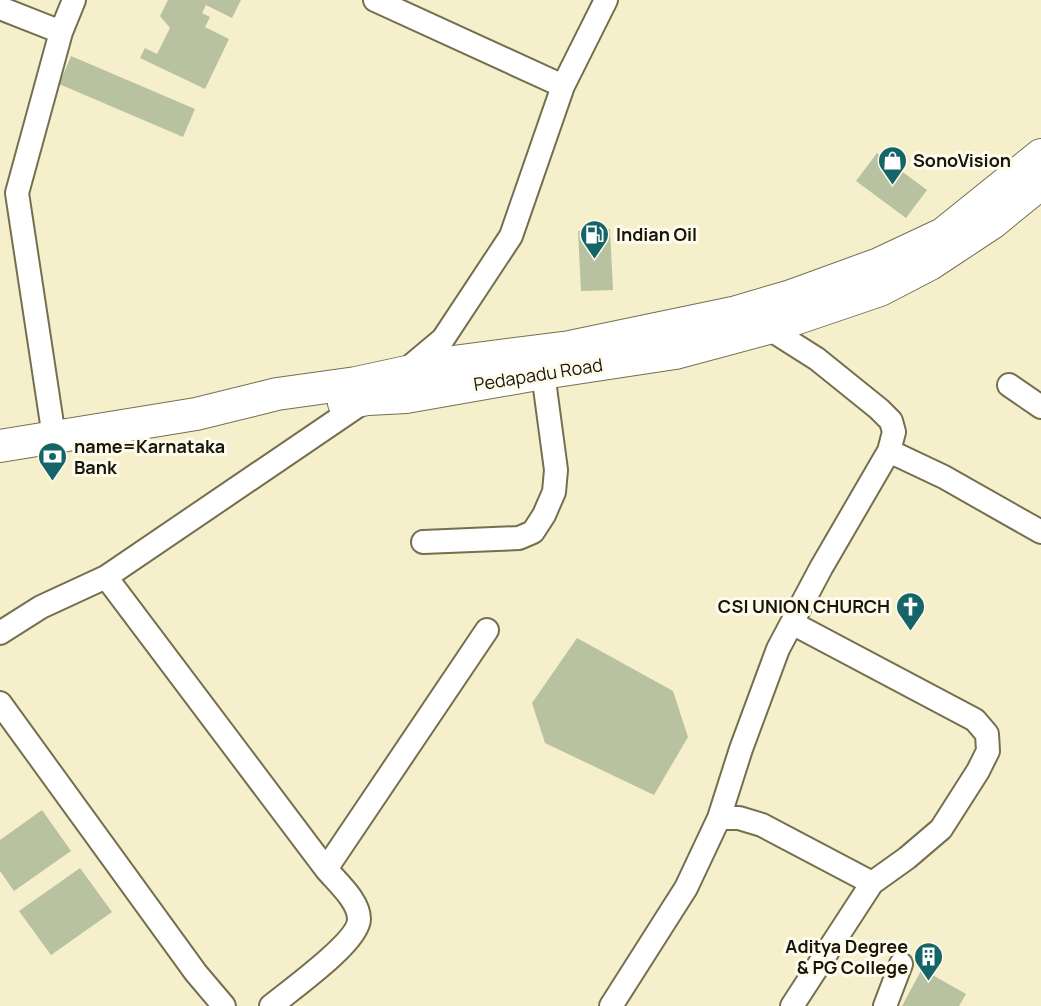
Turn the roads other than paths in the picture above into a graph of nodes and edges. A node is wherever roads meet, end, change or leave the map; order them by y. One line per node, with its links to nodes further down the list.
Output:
1 (74, 0): 5 (street)
2 (375, 0): 6 (street)
3 (606, 0): 6 (street)
4 (0, 8): 5 (street)
5 (61, 32): 9 (street)
6 (562, 86): 11 (street)
7 (1041, 154): 11 (main road)
8 (1041, 183): 10 (main road, Pedapadu Road)
9 (9, 189): 16 (street)
10 (768, 328): 12 (main road, Pedapadu Road); 18 (street)
11 (405, 371): 14 (street); 16 (main road)
12 (543, 373): 14 (main road, Pedapadu Road); 21 (street)
13 (1009, 385): 15 (street)
14 (368, 399): 19 (main road, Pedapadu Road); 22 (street)
15 (1041, 407)
16 (54, 437): 17 (main road)
17 (0, 446)
18 (889, 451): 20 (street); 23 (street)
19 (0, 467)
20 (1041, 532)
21 (423, 542)
22 (106, 577): 25 (street); 28 (street)
23 (792, 623): 27 (street); 29 (street)
24 (487, 630): 28 (street)
25 (0, 633)
26 (0, 703): 31 (street)
27 (719, 818): 29 (street); 33 (street)
28 (326, 869): 32 (street)
29 (872, 883): 34 (street)
30 (901, 964): 35 (street)
31 (224, 1006)
32 (271, 1006)
33 (611, 1006)
34 (792, 1006)
35 (885, 1006)

